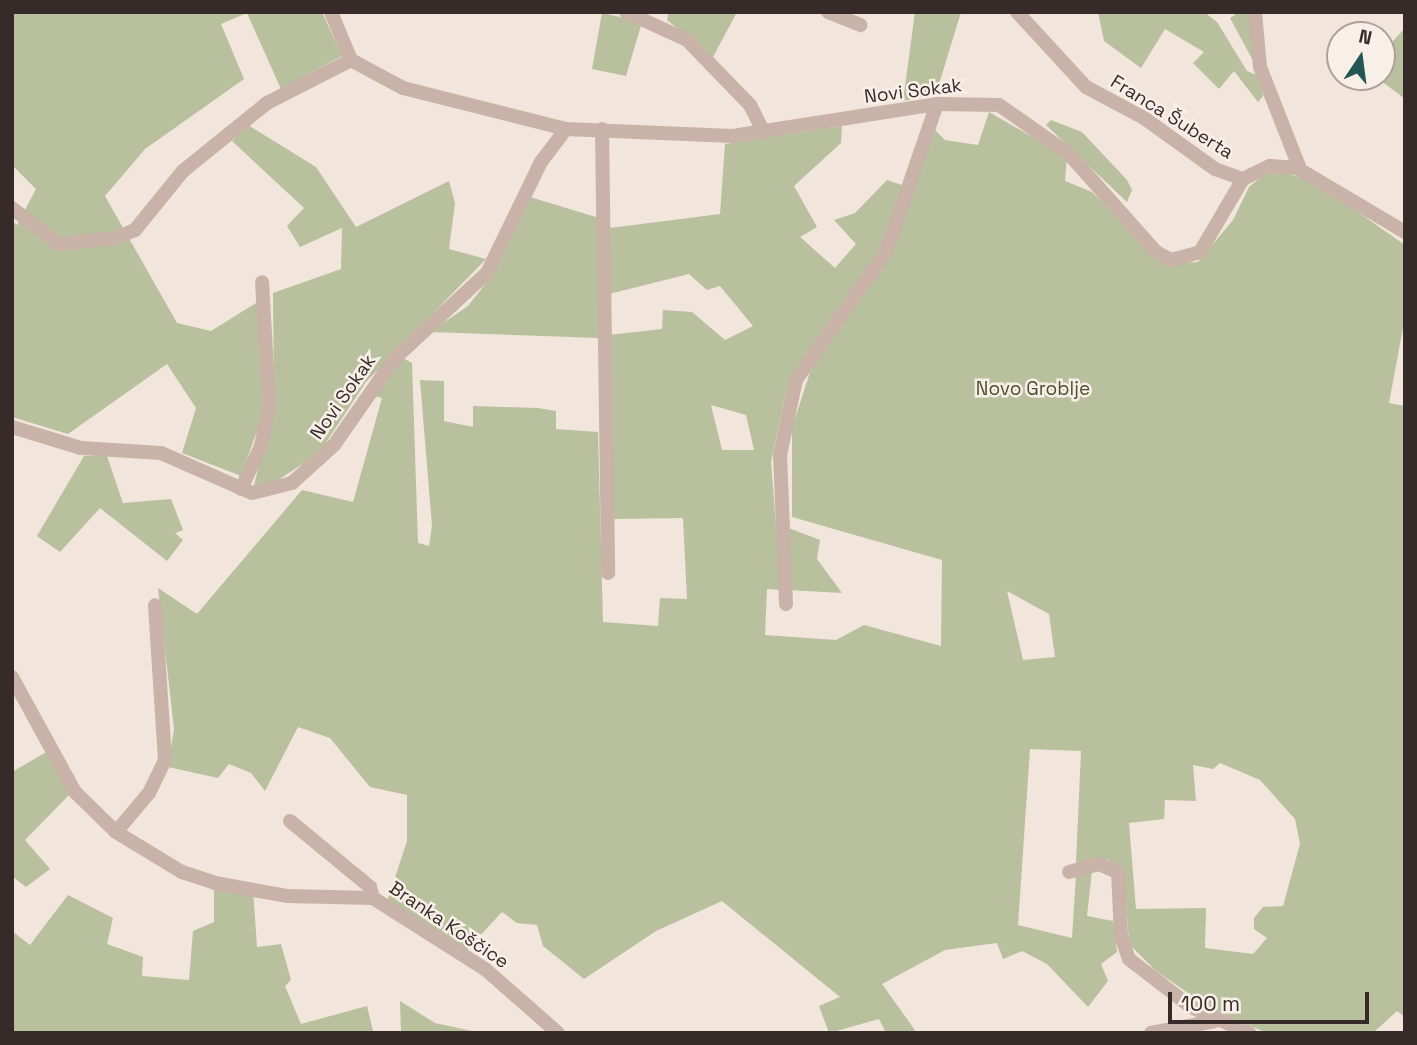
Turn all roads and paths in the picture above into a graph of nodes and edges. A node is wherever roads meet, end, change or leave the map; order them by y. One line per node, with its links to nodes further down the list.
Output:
1 (331, 12): 7 (street)
2 (626, 12): 11 (street)
3 (828, 12): 6 (street)
4 (1017, 12): 13 (street, Franca Šuberta)
5 (1255, 12): 12 (street)
6 (861, 25)
7 (351, 60): 10 (street, Novi Sokak); 14 (street)
8 (937, 104): 11 (street, Novi Sokak); 13 (street, Novi Sokak); 20 (street)
9 (602, 128): 10 (street, Novi Sokak); 11 (street, Novi Sokak); 19 (street)
10 (566, 129): 18 (street, Novi Sokak)
11 (764, 133)
12 (1300, 169): 13 (street, Franca Šuberta); 15 (street, Franca Šuberta)
13 (1243, 179)
14 (12, 208)
15 (1405, 231)
16 (262, 282): 18 (street)
17 (12, 427): 18 (street, Novi Sokak)
18 (241, 489)
19 (608, 573)
20 (786, 604)
21 (155, 605): 24 (street)
22 (12, 677): 24 (street)
23 (289, 821): 26 (street, Branka Koščice)
24 (116, 832): 26 (street)
25 (1069, 872): 27 (street)
26 (373, 898): 28 (street, Branka Koščice)
27 (1217, 1021): 29 (street); 30 (street)
28 (558, 1033)
29 (1151, 1033)
30 (1249, 1033)

